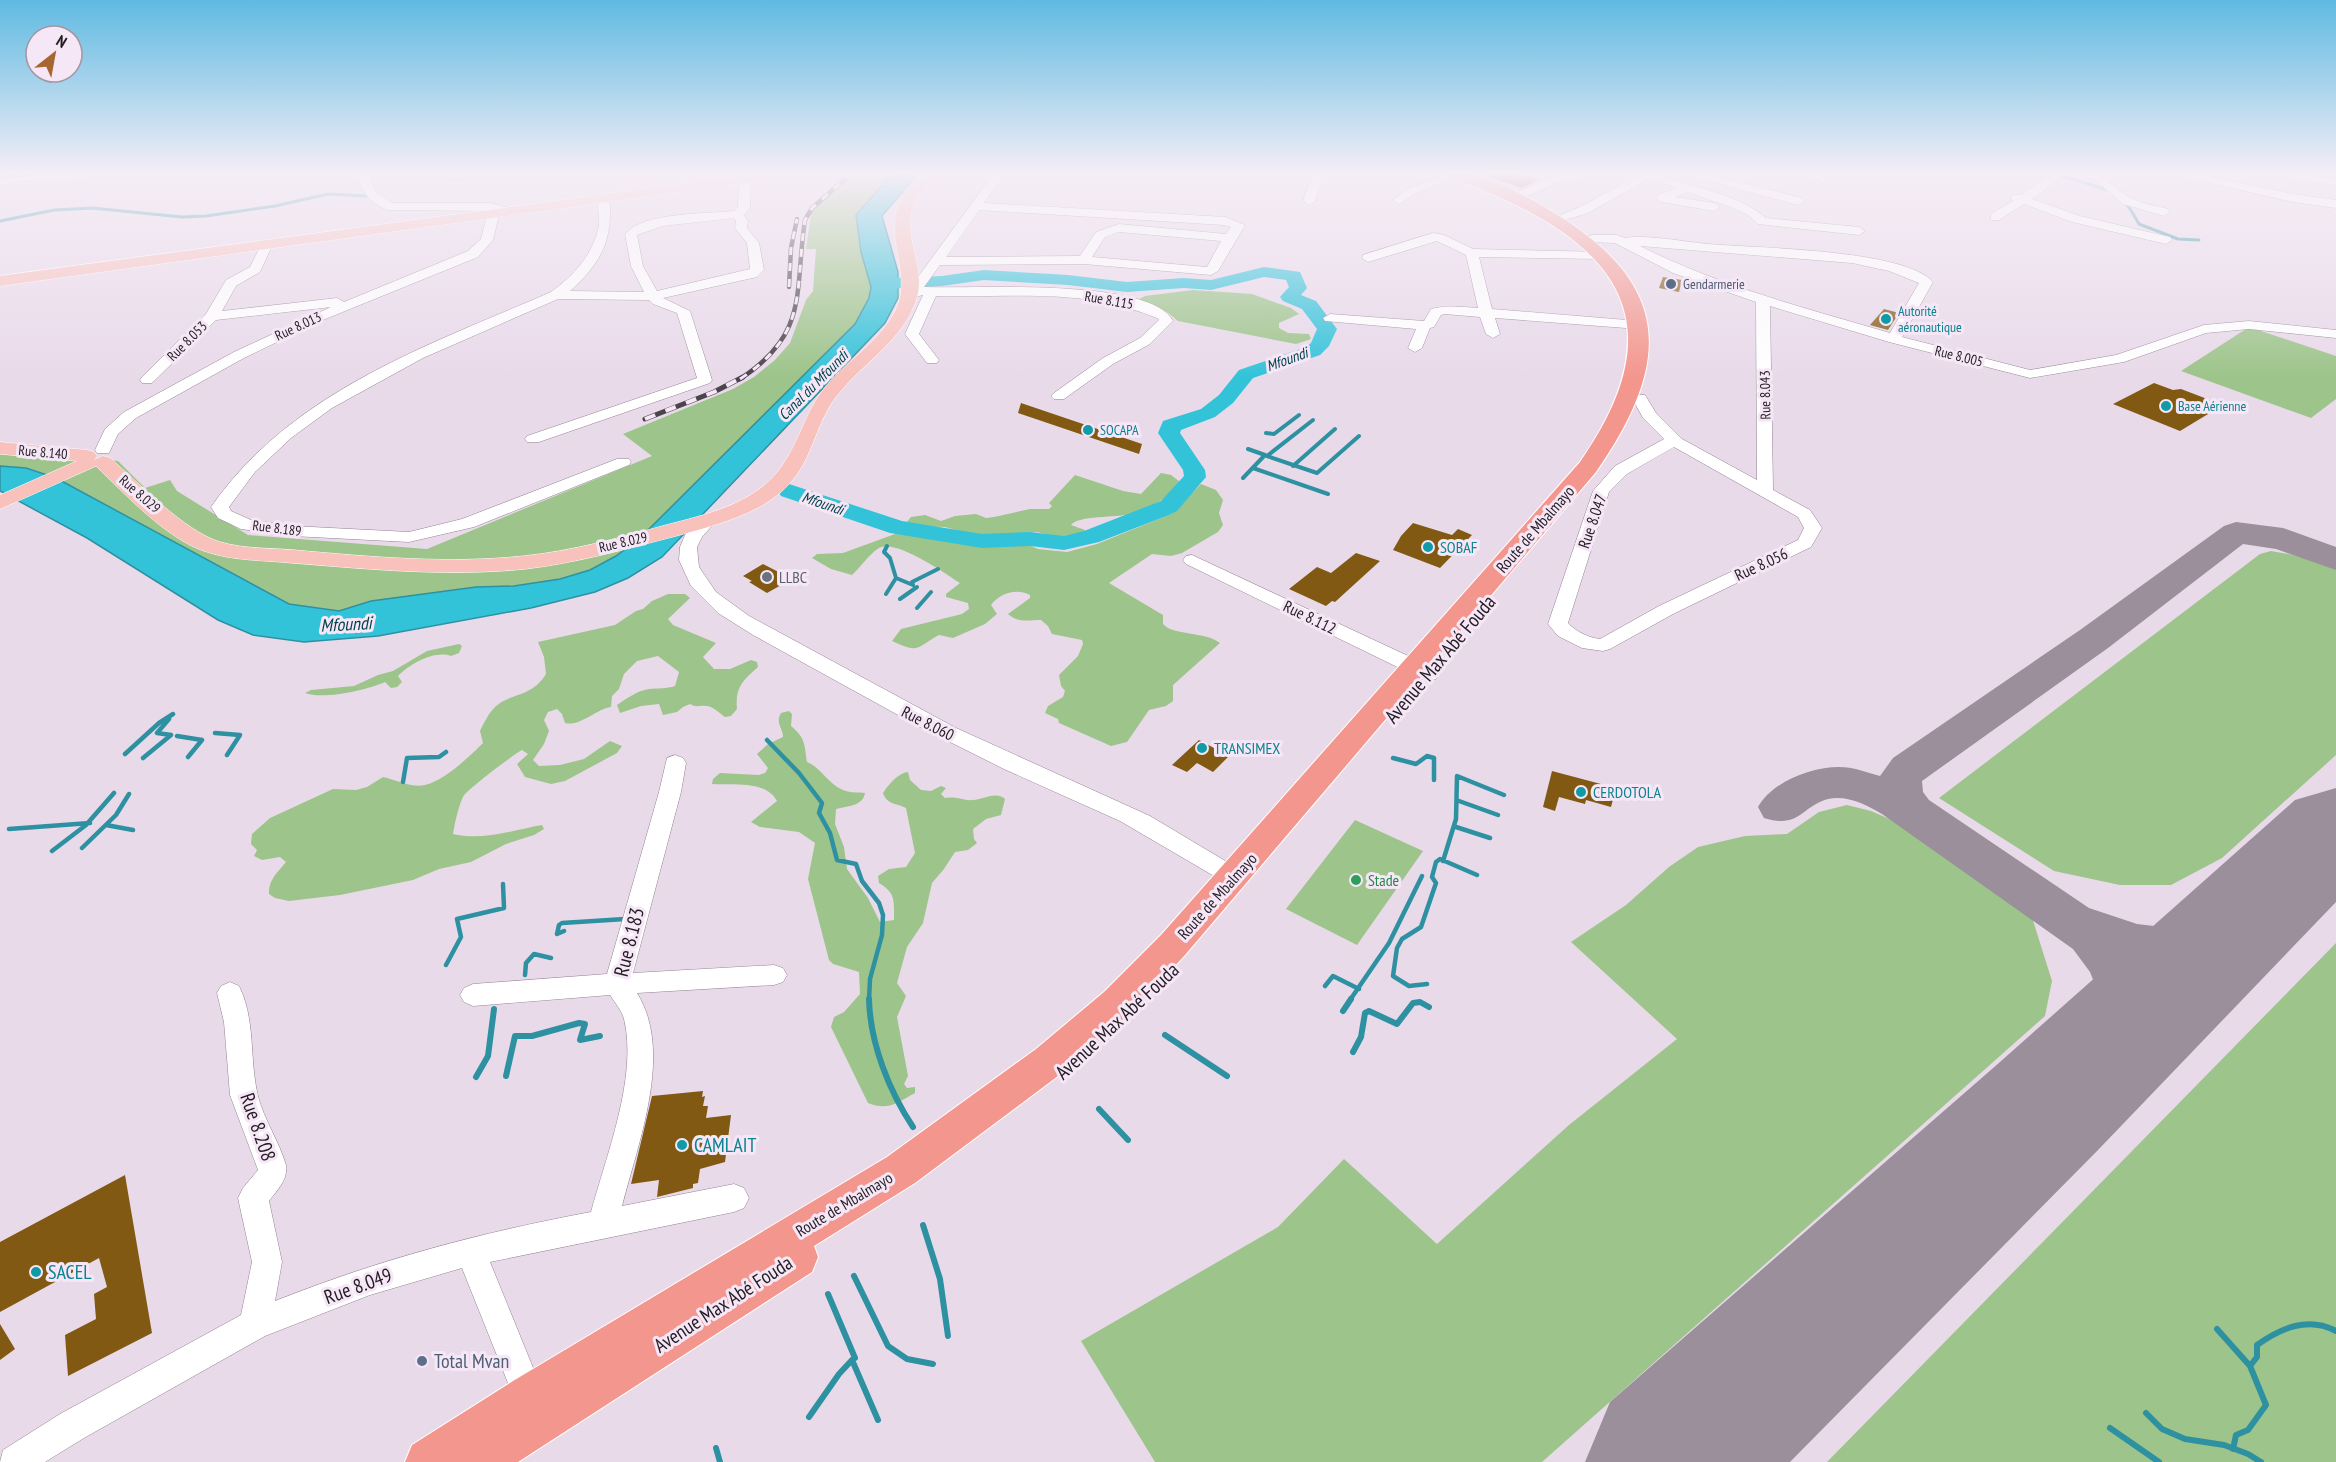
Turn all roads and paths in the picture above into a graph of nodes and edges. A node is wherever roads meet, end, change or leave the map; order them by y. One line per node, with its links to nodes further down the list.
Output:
1 (301, 241): 15 (main road)
2 (486, 241): 25 (street, Rue 8.013)
3 (598, 241): 23 (street, Rue 8.189)
4 (632, 241): 24 (street)
5 (752, 241): 24 (street)
6 (905, 241): 21 (main road)
7 (950, 241): 19 (street, Rue 8.029)
8 (1094, 241): 18 (street)
9 (1227, 241): 18 (street)
10 (1419, 241): 17 (street)
11 (1447, 241): 16 (street)
12 (1590, 241): 14 (highway, Route de Mbalmayo)
13 (1599, 241): 14 (highway)
14 (1603, 244): 16 (street); 26 (street, Rue 8.005); 31 (highway, Route de Mbalmayo); 34 (street); 39 (highway, Avenue Max Abé Fouda)
15 (266, 246): 20 (main road); 28 (street, Rue 8.053)
16 (1472, 253): 27 (street)
17 (1368, 258)
18 (1084, 260): 19 (street)
19 (936, 261): 21 (street, Rue 8.029)
20 (0, 281)
21 (912, 292): 22 (street, Rue 8.115); 47 (main road, Rue 8.029)
22 (931, 292): 36 (street); 38 (street, Rue 8.115)
23 (556, 295): 24 (street, Rue 8.189); 44 (street, Rue 8.189)
24 (653, 296): 40 (street, Rue 8.189)
25 (357, 300): 28 (street); 43 (street, Rue 8.013)
26 (1763, 300): 34 (street, Rue 8.005); 45 (street, Rue 8.043)
27 (1486, 313): 30 (street); 31 (street); 32 (street)
28 (212, 316): 37 (street, Rue 8.053)
29 (1330, 318): 30 (street)
30 (1424, 325): 35 (street)
31 (1639, 325): 50 (highway, Route de Mbalmayo)
32 (1493, 334)
33 (2336, 334): 34 (street, Rue 8.005)
34 (1894, 339)
35 (1415, 348)
36 (932, 360)
37 (147, 380)
38 (1059, 396)
39 (1640, 398): 41 (street); 50 (highway, Avenue Max Abé Fouda)
40 (533, 439)
41 (1676, 442): 45 (street, Rue 8.056); 49 (street, Rue 8.047)
42 (0, 448): 43 (main road, Rue 8.140)
43 (95, 458): 46 (main road); 47 (main road, Rue 8.029)
44 (623, 462)
45 (1765, 491): 49 (street, Rue 8.056)
46 (0, 503)
47 (701, 522): 52 (street, Rue 8.060)
48 (1192, 560): 50 (street, Rue 8.112)
49 (1558, 624)
50 (1422, 671): 52 (highway, Route de Mbalmayo); 64 (highway, Avenue Max Abé Fouda)
51 (675, 763): 54 (street, Rue 8.183)
52 (1234, 877): 61 (highway, Route de Mbalmayo)
53 (774, 975): 54 (street)
54 (617, 984): 56 (street); 58 (street, Rue 8.183)
55 (230, 993): 60 (street, Rue 8.208)
56 (473, 995)
57 (734, 1198): 58 (street, Rue 8.049)
58 (602, 1224): 59 (street, Rue 8.049)
59 (471, 1253): 60 (street, Rue 8.049); 61 (street)
60 (255, 1325): 62 (street, Rue 8.049)
61 (529, 1397): 63 (highway, Route de Mbalmayo)
62 (15, 1462)
63 (429, 1462)
64 (475, 1462)

